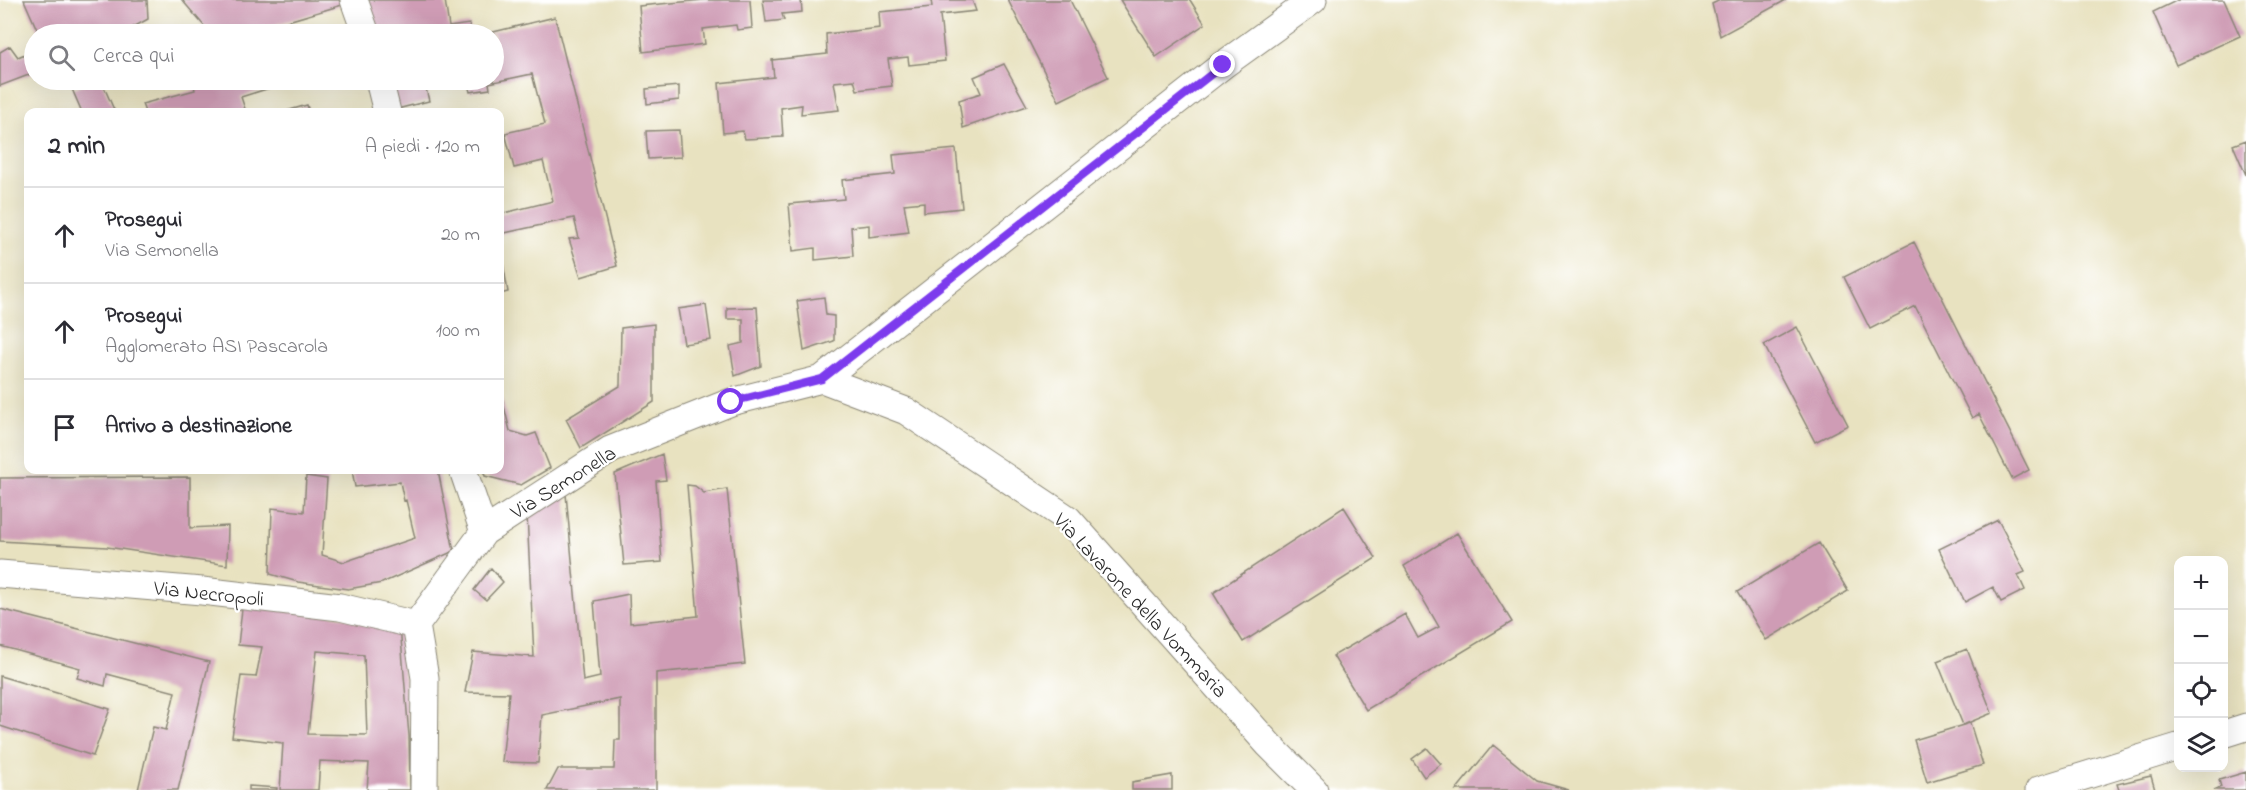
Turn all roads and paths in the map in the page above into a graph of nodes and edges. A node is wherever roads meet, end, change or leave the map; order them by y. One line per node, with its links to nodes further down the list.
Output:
1 (354, 0): 3 (street)
2 (1312, 0): 6 (street)
3 (362, 24)
4 (381, 90): 5 (street)
5 (386, 108)
6 (822, 379): 8 (street, Via Semonella); 15 (street, Via Lavarone della Vommaria)
7 (464, 474): 8 (street)
8 (484, 532): 10 (street, Via Semonella)
9 (0, 574): 10 (street, Via Necropoli)
10 (416, 625): 14 (street)
11 (2246, 727): 12 (street)
12 (2228, 732)
13 (2174, 748): 16 (street)
14 (424, 790)
15 (1314, 790)
16 (2039, 790)

